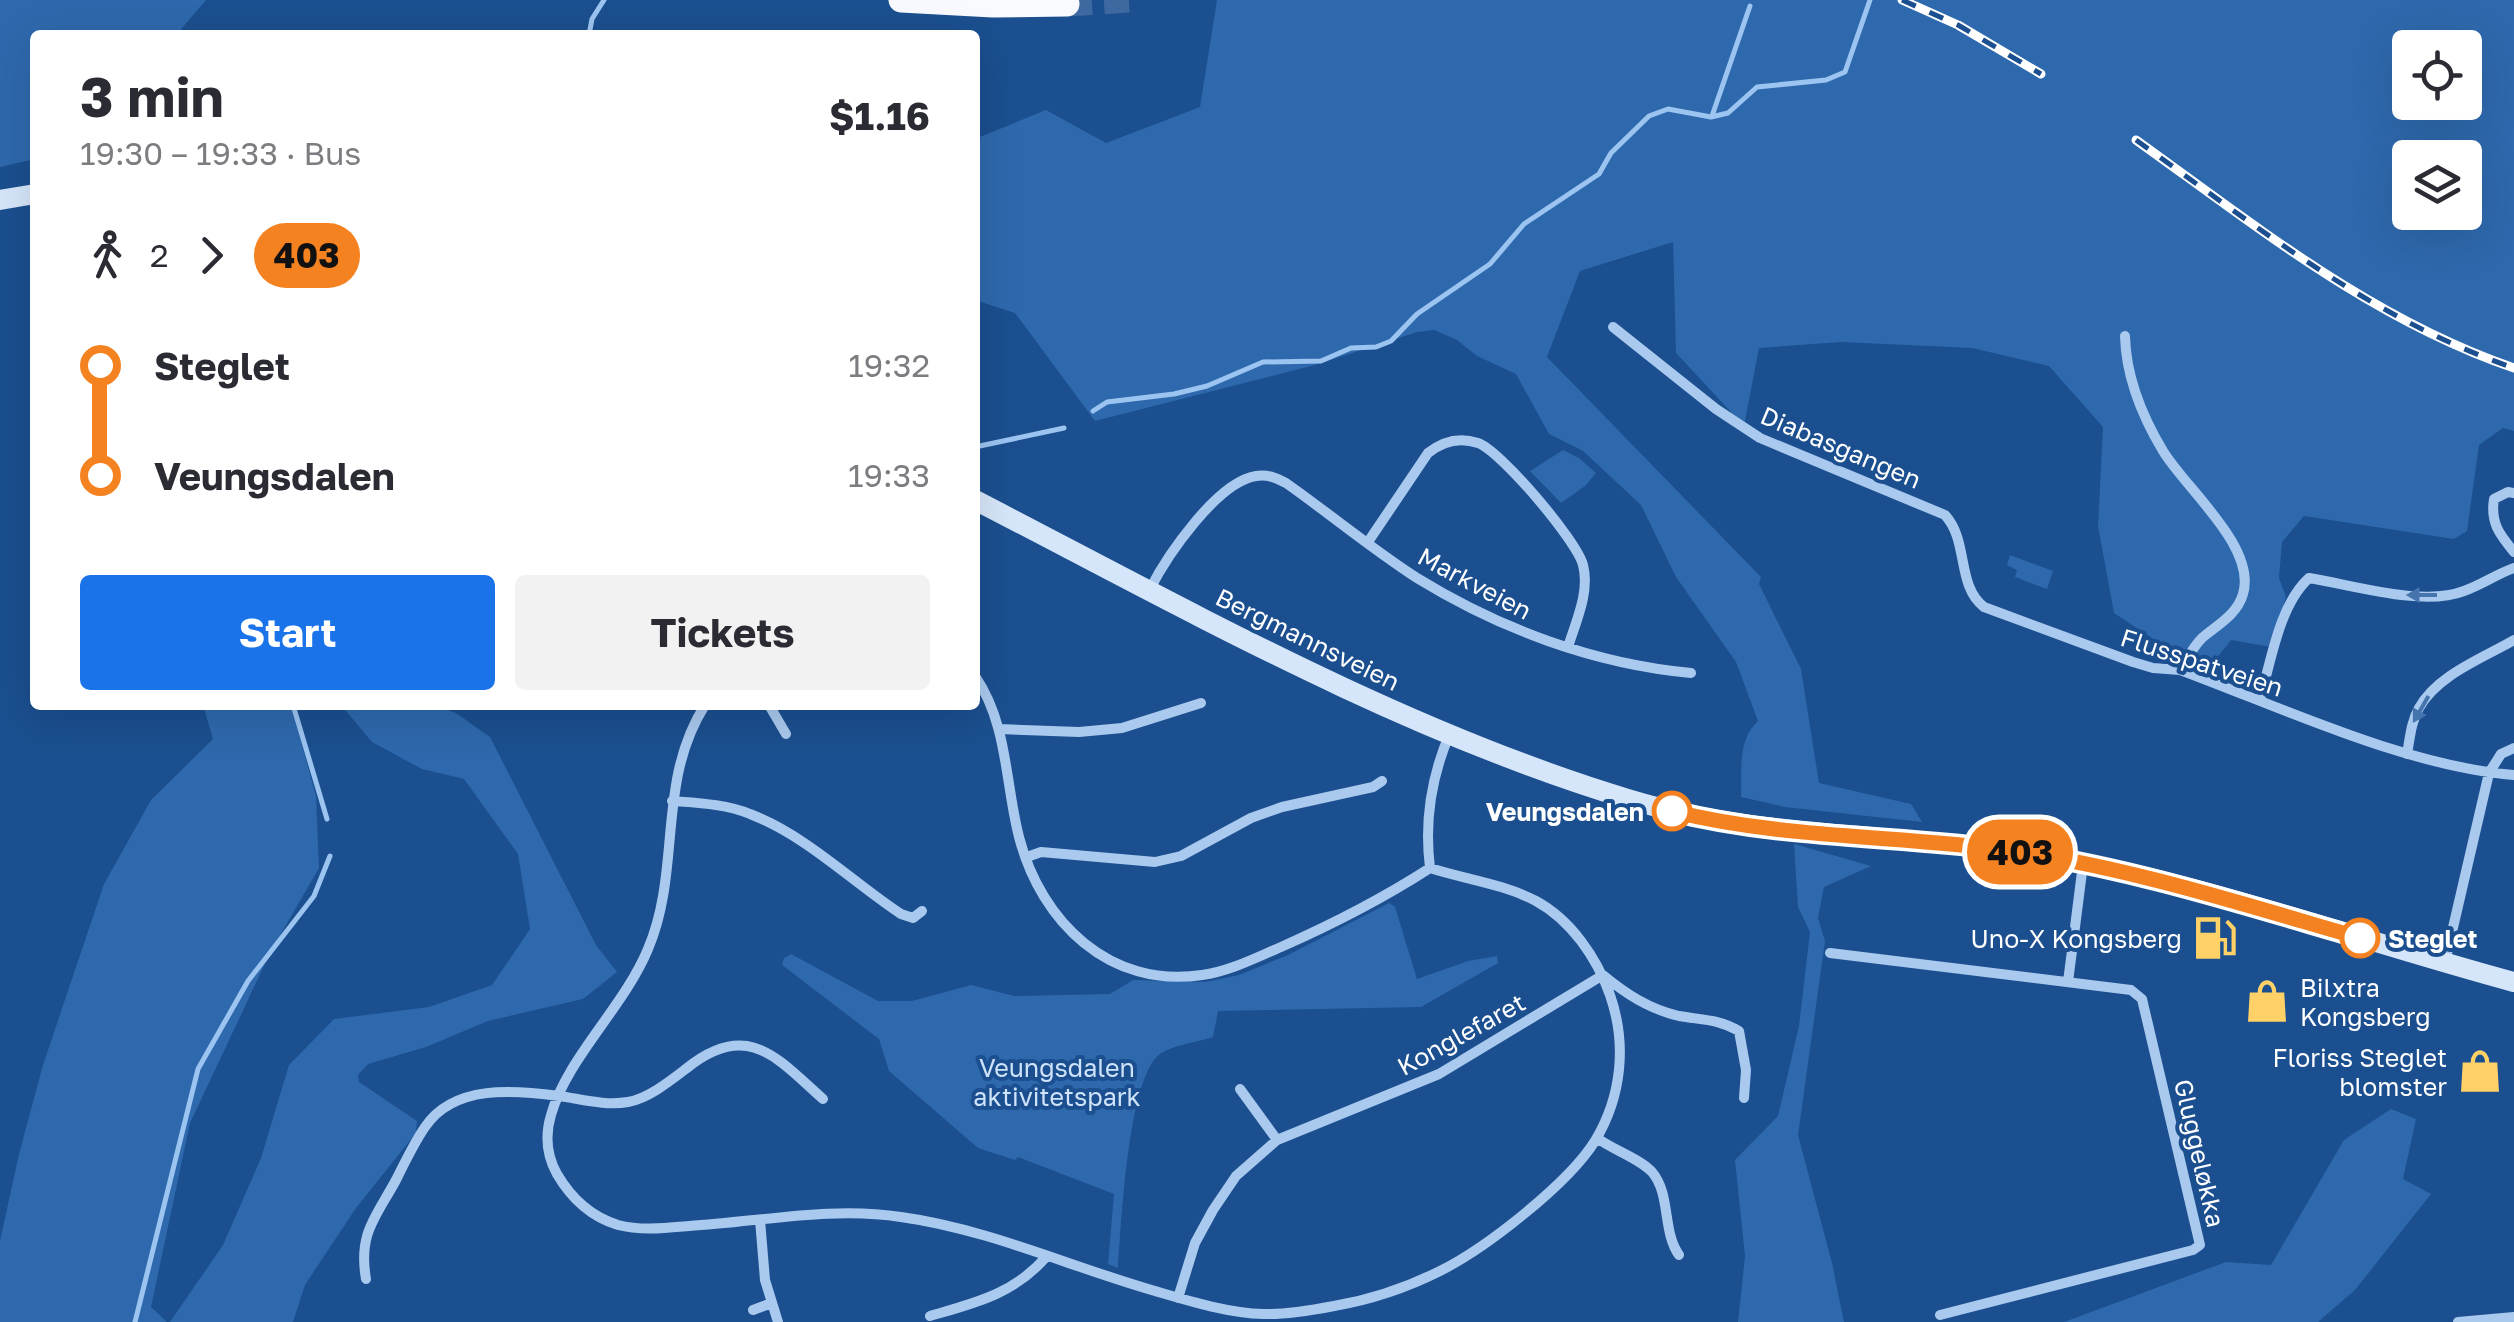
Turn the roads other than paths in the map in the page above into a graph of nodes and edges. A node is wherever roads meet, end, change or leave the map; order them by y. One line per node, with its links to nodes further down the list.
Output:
1 (901, 0): 2 (highway)
2 (1067, 4)
3 (30, 195): 4 (main road)
4 (0, 200)
5 (1613, 327): 13 (street, Diabasgangen)
6 (2125, 336): 16 (street)
7 (2514, 493): 10 (street)
8 (980, 503): 12 (main road, Bergmannsveien)
9 (1368, 542): 12 (street, Markveien); 15 (street, Markveien); 15 (street)
10 (2514, 552)
11 (2514, 568): 19 (street, one-way to 19)
12 (1150, 589): 24 (main road, Bergmannsveien)
13 (1970, 590): 16 (street, Flusspatveien)
14 (2514, 640): 27 (street, one-way to 27)
15 (1568, 647): 17 (street, Markveien)
16 (2180, 670): 19 (street, Flusspatveien)
17 (1690, 673)
18 (980, 684): 23 (street)
19 (2260, 699): 27 (street, Flusspatveien)
20 (1200, 703): 23 (street)
21 (702, 710): 31 (street)
22 (773, 710): 25 (street)
23 (999, 729): 32 (street)
24 (1450, 732): 33 (main road, Bergmannsveien); 34 (street)
25 (786, 734)
26 (2514, 748): 28 (street)
27 (2406, 754): 28 (street, Flusspatveien)
28 (2489, 773): 29 (street, Flusspatveien); 37 (street)
29 (2514, 776)
30 (1382, 781): 32 (street)
31 (672, 801): 35 (street); 42 (street)
32 (1026, 857): 34 (street)
33 (2084, 863): 37 (main road, Bergmannsveien); 39 (street)
34 (1430, 868): 38 (street)
35 (922, 911)
36 (1830, 953): 39 (street)
37 (2445, 962): 40 (main road, Bergmannsveien)
38 (1603, 975): 43 (street); 45 (street); 46 (street, Konglefaret)
39 (2068, 982): 55 (street, Gluggeløkka)
40 (2514, 982)
41 (1240, 1088): 46 (street)
42 (558, 1096): 44 (street); 47 (street); 50 (street)
43 (1744, 1098)
44 (822, 1099)
45 (1597, 1138): 48 (street); 57 (street)
46 (1277, 1140): 51 (street, Konglefaret)
47 (760, 1220): 49 (street); 52 (street)
48 (1679, 1256)
49 (1046, 1257): 51 (street); 54 (street)
50 (366, 1278)
51 (1178, 1298): 57 (street)
52 (772, 1302): 53 (street); 58 (street)
53 (753, 1310)
54 (930, 1316)
55 (1940, 1316)
56 (2514, 1317): 59 (street)
57 (1265, 1318)
58 (778, 1322)
59 (2458, 1322)

